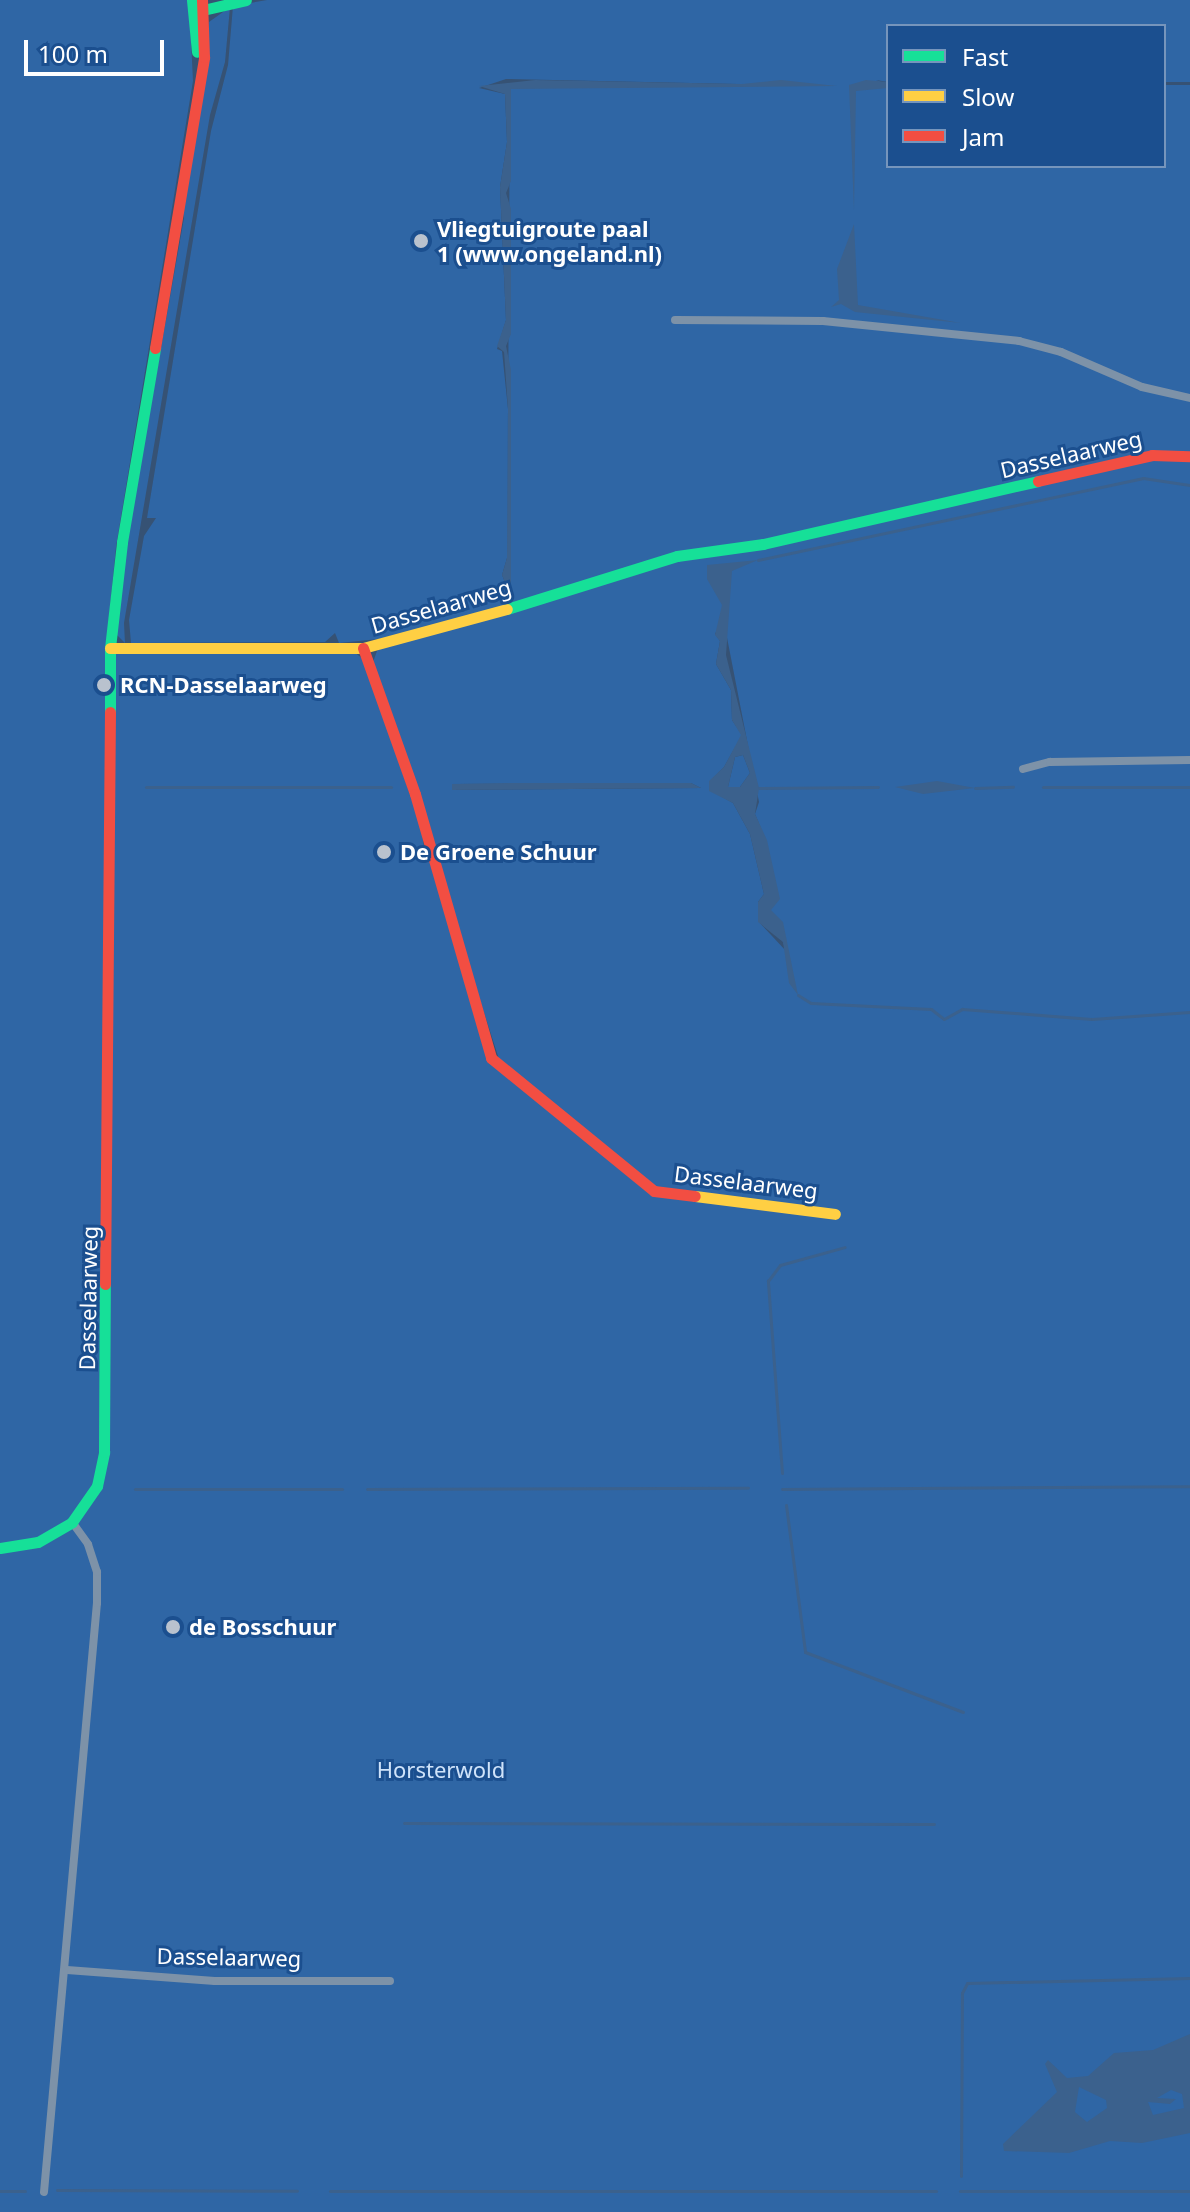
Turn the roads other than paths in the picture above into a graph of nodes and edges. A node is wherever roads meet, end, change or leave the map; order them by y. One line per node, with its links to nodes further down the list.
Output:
1 (246, 0): 2 (street)
2 (198, 3): 6 (street, Dasselaarweg)
3 (675, 320): 4 (street)
4 (1190, 398)
5 (1190, 456): 7 (street, Dasselaarweg)
6 (110, 648): 7 (street); 11 (street, Dasselaarweg)
7 (363, 648): 10 (street, Dasselaarweg)
8 (1190, 760): 9 (street)
9 (1023, 769)
10 (835, 1214)
11 (72, 1522): 12 (street, Dasselaarweg); 13 (street)
12 (0, 1548)
13 (67, 1970): 14 (street, Dasselaarweg); 15 (street)
14 (390, 1981)
15 (44, 2192)

